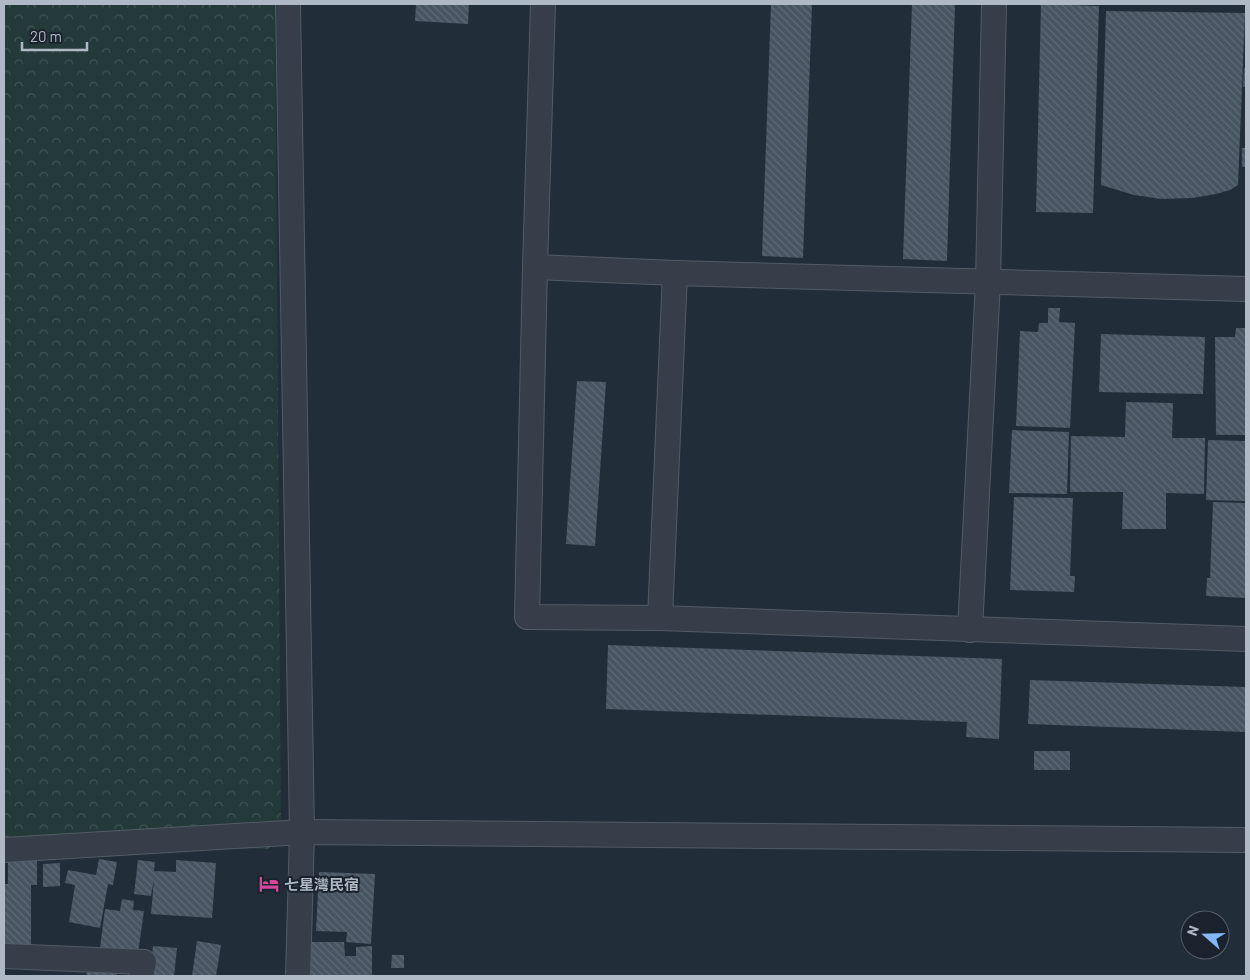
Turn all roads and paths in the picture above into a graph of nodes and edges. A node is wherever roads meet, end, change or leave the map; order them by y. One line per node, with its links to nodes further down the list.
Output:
1 (288, 4): 11 (street)
2 (544, 4): 4 (street)
3 (994, 4): 6 (street)
4 (535, 267): 5 (street); 8 (street)
5 (675, 274): 6 (street); 8 (street)
6 (988, 281): 7 (street); 9 (street)
7 (1246, 289)
8 (660, 618): 9 (street)
9 (970, 630): 10 (street)
10 (1246, 639)
11 (302, 832): 12 (street); 13 (street); 16 (street)
12 (1246, 840)
13 (4, 850)
14 (4, 956): 15 (street)
15 (141, 976)
16 (298, 976)

